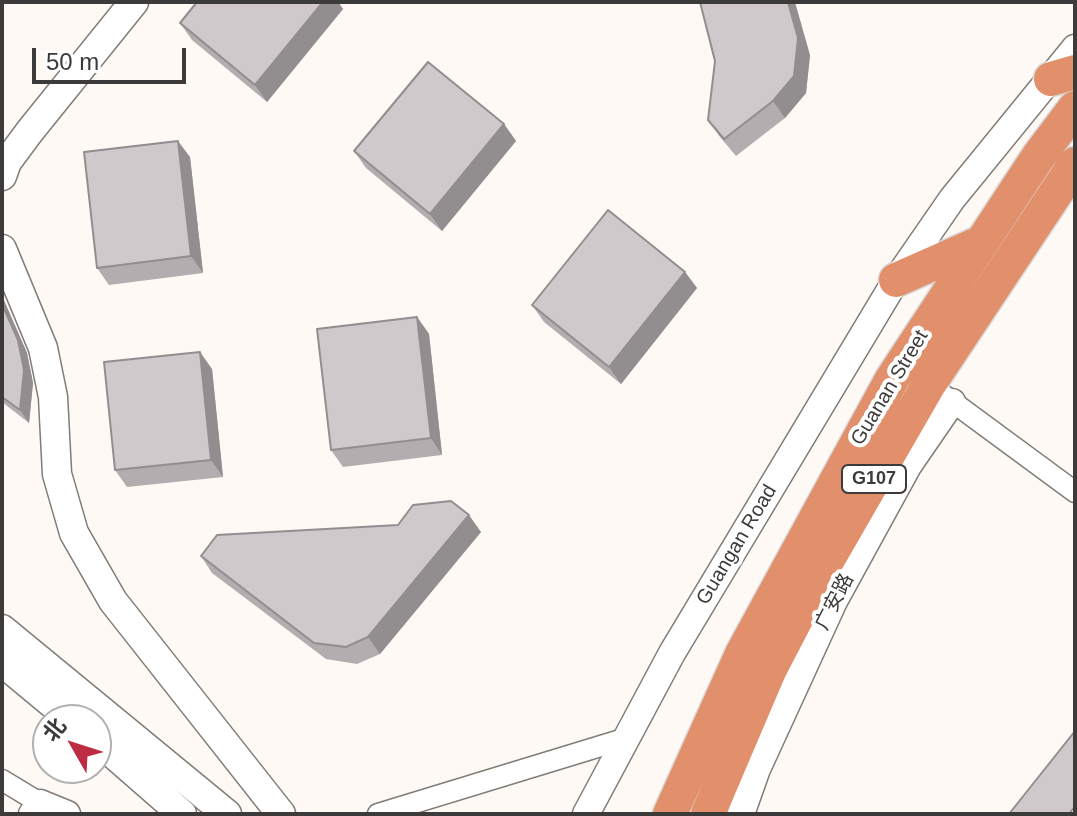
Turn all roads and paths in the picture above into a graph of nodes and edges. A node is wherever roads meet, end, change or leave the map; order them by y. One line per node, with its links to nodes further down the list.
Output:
1 (134, 2): 6 (main road)
2 (1075, 48): 3 (street)
3 (1063, 75): 9 (street)
4 (1075, 108): 7 (highway, Guanan Street / G107)
5 (1075, 164): 10 (highway, Guanan Street / G107)
6 (2, 176)
7 (980, 243): 9 (highway); 25 (highway, Guanan Street / G107)
8 (2, 249): 19 (main road)
9 (896, 280): 15 (street, Guangan Road)
10 (940, 393): 11 (street); 26 (highway, Guanan Street / G107); 27 (street, 广安路)
11 (1075, 492)
12 (2, 629): 22 (main road)
13 (2, 662): 14 (main road)
14 (53, 704)
15 (627, 738): 23 (street); 24 (street, Guangan Road)
16 (112, 753): 21 (main road)
17 (2, 780): 18 (street)
18 (36, 808): 20 (street)
19 (280, 810)
20 (67, 814)
21 (182, 814)
22 (227, 814)
23 (378, 814)
24 (586, 814)
25 (670, 814)
26 (708, 814)
27 (741, 814)

